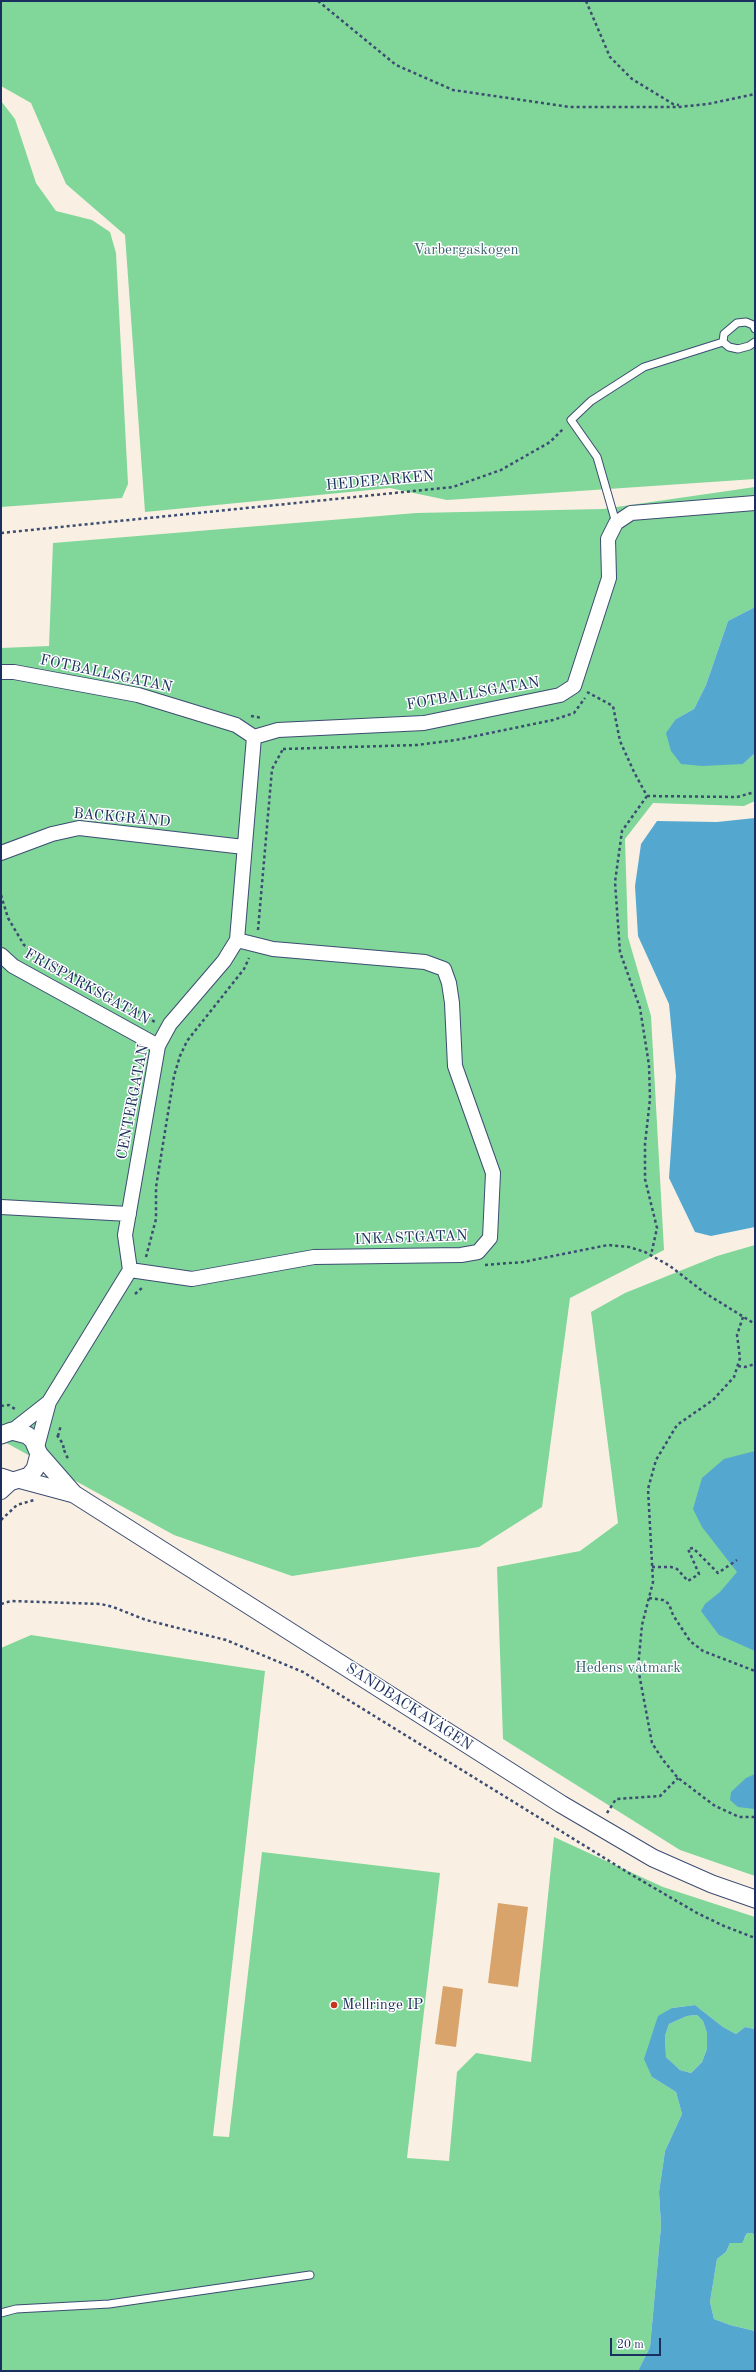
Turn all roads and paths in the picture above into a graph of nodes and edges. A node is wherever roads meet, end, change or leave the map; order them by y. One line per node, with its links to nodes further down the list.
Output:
1 (318, 1): 4 (path)
2 (586, 1): 4 (path)
3 (755, 94): 4 (path)
4 (684, 106)
5 (755, 329): 6 (lane)
6 (722, 342): 7 (lane); 8 (lane)
7 (755, 342)
8 (571, 420): 10 (lane); 11 (path, HEDEPARKEN)
9 (755, 503): 10 (street)
10 (616, 523): 15 (street, FOTBALLSGATAN)
11 (1, 532)
12 (1, 672): 15 (street, FOTBALLSGATAN)
13 (589, 685): 14 (path)
14 (586, 692): 17 (path); 22 (path)
15 (254, 737): 18 (street, CENTERGATAN)
16 (755, 792): 17 (path)
17 (647, 796): 29 (path)
18 (244, 847): 19 (street, BACKGRÄND); 21 (street, CENTERGATAN)
19 (1, 853)
20 (1, 895): 24 (path)
21 (237, 940): 22 (street, INKASTGATAN); 24 (street, CENTERGATAN)
22 (254, 944): 25 (path); 32 (street, INKASTGATAN)
23 (2, 958): 26 (street, FRISPARKSGATAN)
24 (168, 1029): 25 (path); 26 (street, CENTERGATAN)
25 (187, 1040): 32 (path)
26 (158, 1046): 28 (street, CENTERGATAN)
27 (1, 1208): 28 (street)
28 (128, 1214): 31 (street, CENTERGATAN)
29 (651, 1255): 30 (path); 34 (path)
30 (484, 1265)
31 (130, 1270): 32 (street, INKASTGATAN); 38 (street)
32 (144, 1272): 33 (path)
33 (143, 1287)
34 (743, 1317): 35 (path); 37 (path)
35 (755, 1324)
36 (755, 1364): 37 (path)
37 (738, 1366): 44 (path)
38 (49, 1402): 39 (street); 40 (street)
39 (5, 1432): 40 (street, SANDBACKAVÄGEN)
40 (38, 1450): 41 (street); 42 (street, SANDBACKAVÄGEN)
41 (9, 1482): 42 (street, SANDBACKAVÄGEN)
42 (74, 1494): 51 (street, SANDBACKAVÄGEN)
43 (737, 1560): 44 (path)
44 (652, 1567): 45 (path)
45 (649, 1598): 47 (path); 48 (path)
46 (1, 1604): 52 (path)
47 (755, 1671)
48 (678, 1778): 49 (path); 50 (path)
49 (604, 1816)
50 (755, 1817)
51 (755, 1899)
52 (755, 1938)
53 (310, 2275): 54 (lane)
54 (1, 2313)

